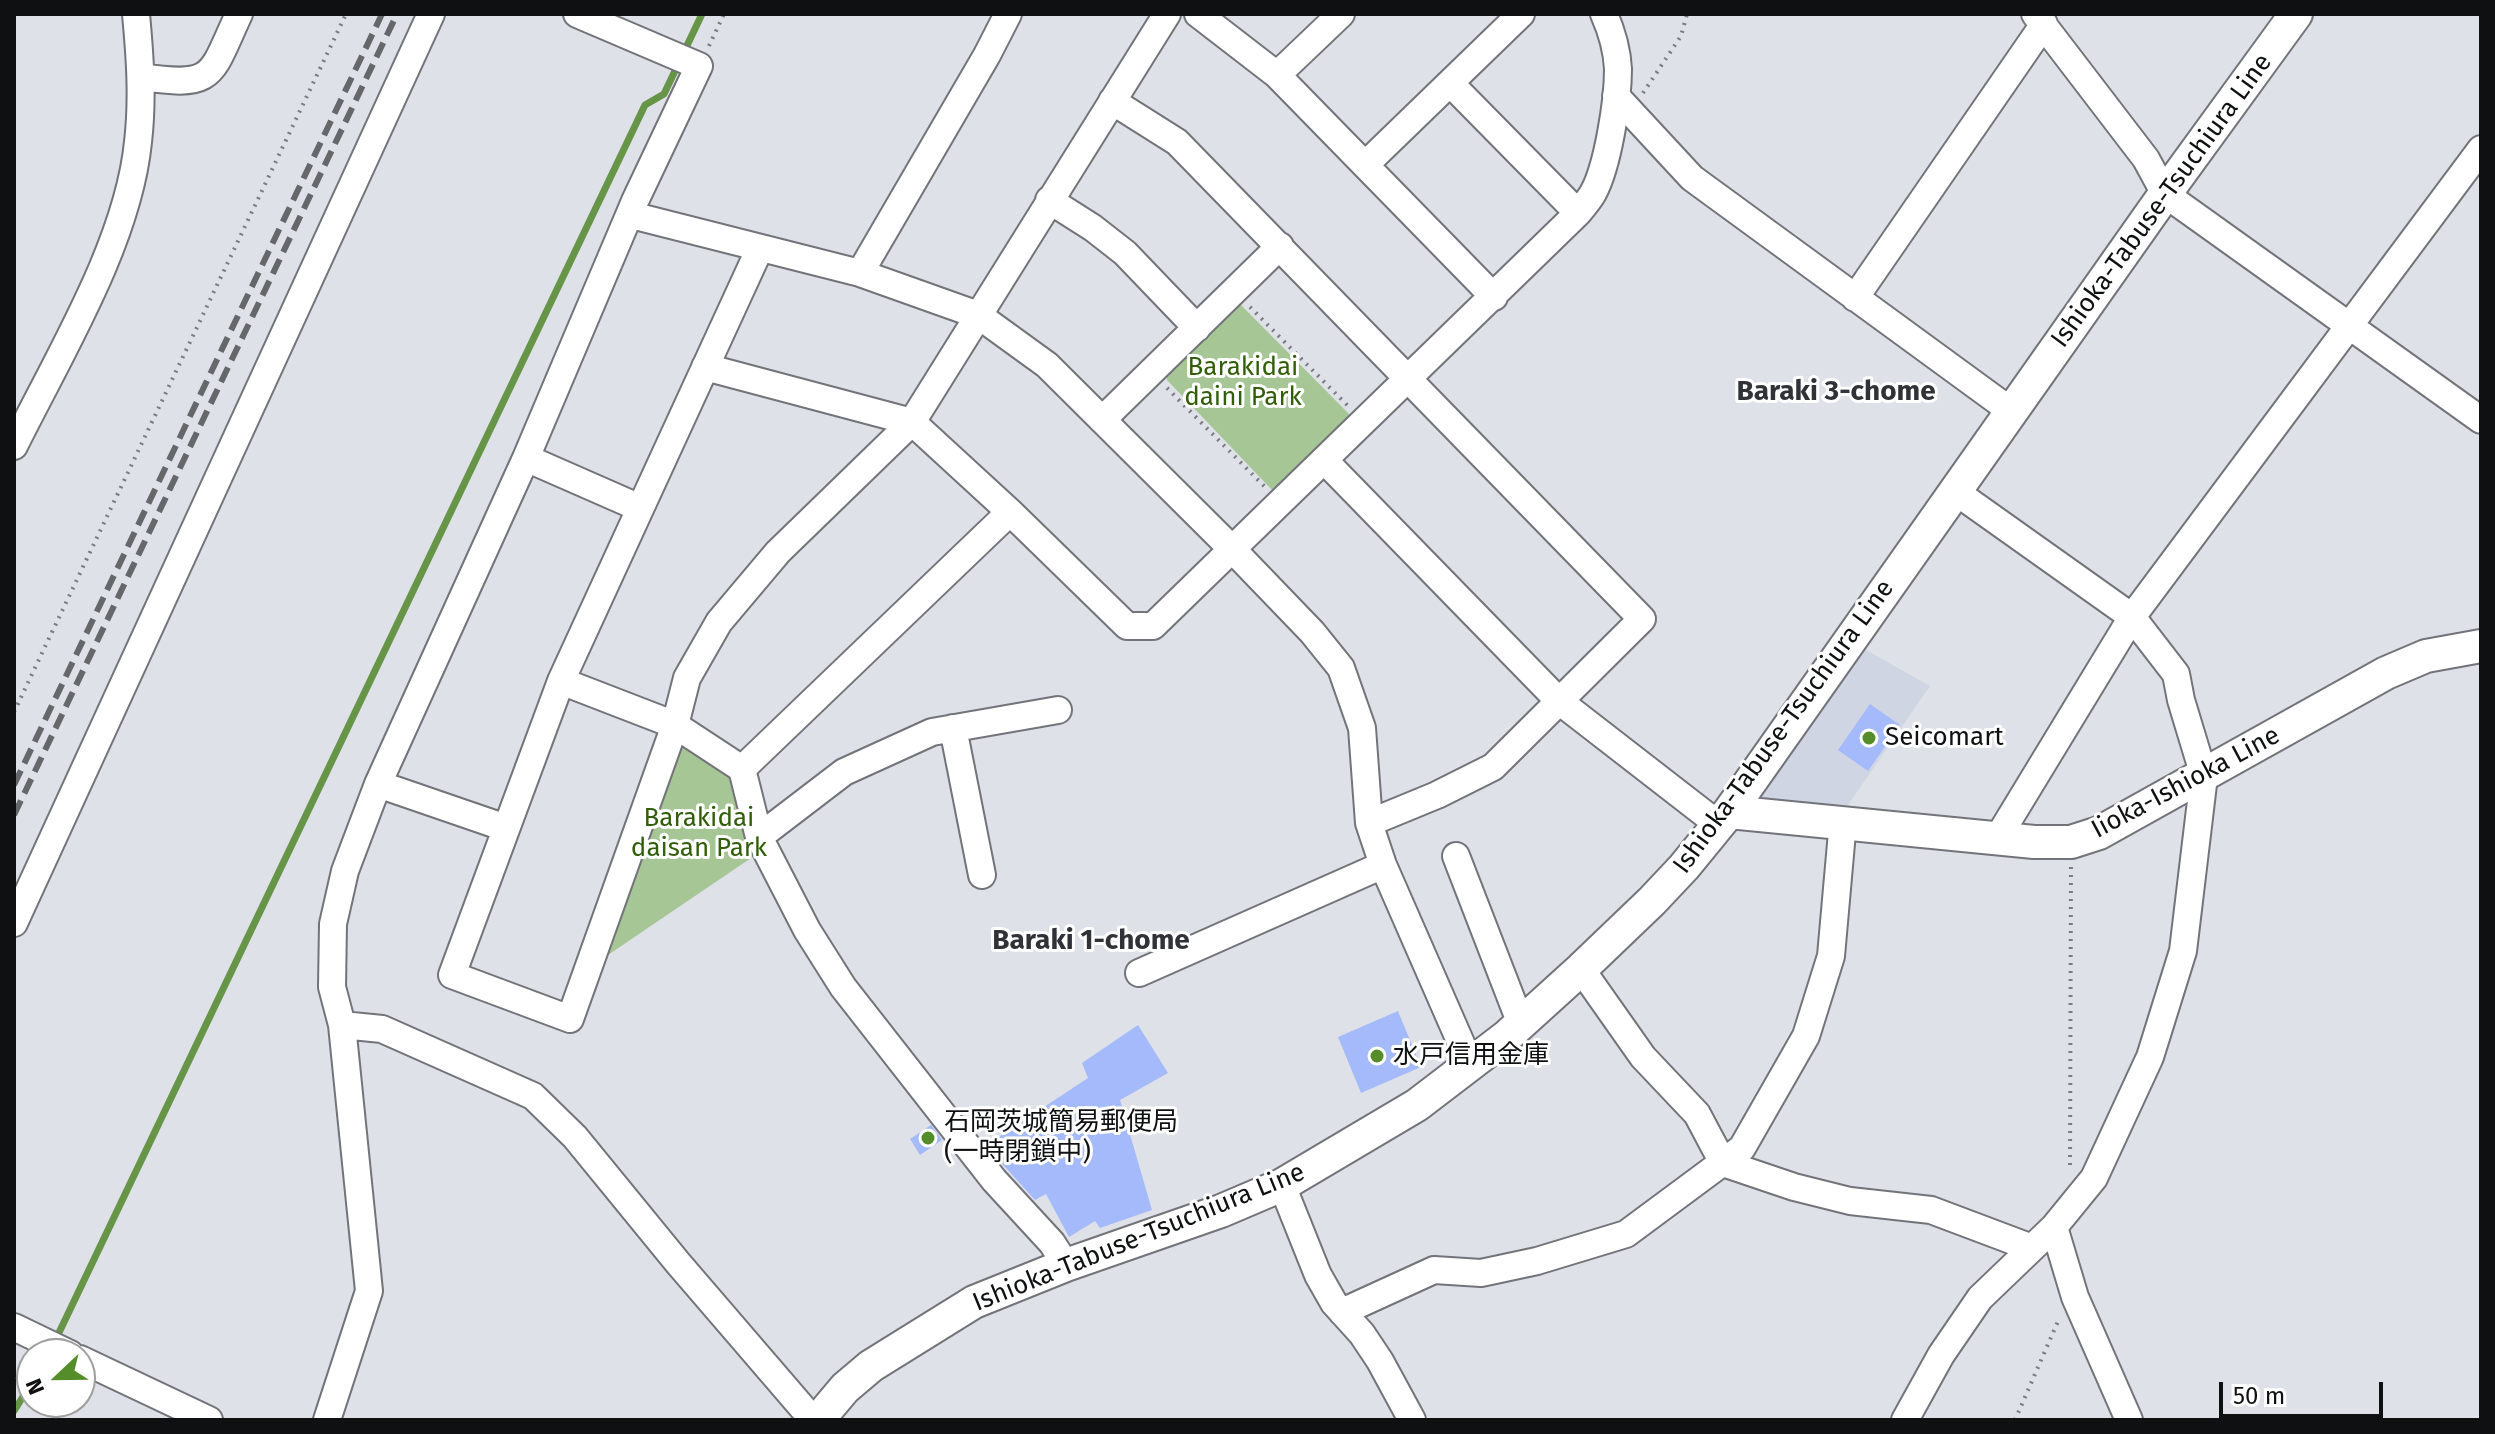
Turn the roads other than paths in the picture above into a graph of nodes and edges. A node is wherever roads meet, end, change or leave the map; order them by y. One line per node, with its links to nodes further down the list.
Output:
1 (136, 14): 14 (street)
2 (239, 14): 14 (street)
3 (431, 14): 64 (street)
4 (577, 14): 23 (street)
5 (1008, 14): 26 (street)
6 (1167, 14): 16 (street)
7 (1198, 14): 13 (street)
8 (1341, 14): 13 (street)
9 (1521, 14): 15 (street)
10 (1604, 14): 17 (street)
11 (2296, 14): 20 (main road, Ishioka-Tabuse-Tsuchiura Line)
12 (2039, 19): 20 (street); 28 (street)
13 (1277, 75): 19 (street)
14 (142, 77): 38 (street)
15 (1450, 83): 19 (street); 22 (street)
16 (1112, 101): 21 (street); 24 (street)
17 (1623, 104): 22 (street); 28 (street)
18 (2481, 149): 30 (street)
19 (1365, 165): 27 (street)
20 (2165, 194): 30 (street); 34 (main road, Ishioka-Tabuse-Tsuchiura Line)
21 (1049, 200): 29 (street); 31 (street)
22 (1578, 213): 27 (street)
23 (631, 215): 25 (street); 39 (street)
24 (1280, 246): 31 (street); 33 (street)
25 (760, 248): 26 (street); 32 (street)
26 (860, 273): 29 (street)
27 (1494, 297): 33 (street)
28 (1855, 298): 34 (street)
29 (978, 315): 35 (street); 37 (street)
30 (2348, 327): 36 (street); 45 (street)
31 (1197, 328): 35 (street)
32 (705, 367): 37 (street); 42 (street)
33 (1409, 379): 40 (street); 48 (street)
34 (2011, 411): 41 (main road, Ishioka-Tabuse-Tsuchiura Line)
35 (1102, 420): 44 (street)
36 (2481, 420)
37 (912, 422): 43 (street); 50 (street)
38 (14, 446)
39 (526, 458): 42 (street); 54 (street)
40 (1325, 461): 44 (street); 48 (street)
41 (1956, 492): 45 (street); 55 (main road, Ishioka-Tabuse-Tsuchiura Line)
42 (640, 508): 47 (street)
43 (1010, 512): 44 (street); 52 (street)
44 (1233, 550): 57 (street)
45 (2132, 617): 53 (street); 60 (street)
46 (2481, 646): 53 (main road, Iioka-Ishioka Line)
47 (561, 681): 50 (street); 58 (street)
48 (1559, 701): 55 (street); 57 (street)
49 (1058, 710): 51 (street)
50 (675, 725): 52 (street); 58 (street)
51 (953, 728): 59 (street); 63 (street)
52 (742, 769): 59 (street)
53 (2204, 776): 60 (main road, Iioka-Ishioka Line); 72 (street)
54 (378, 784): 58 (street); 68 (street)
55 (1724, 818): 56 (main road, Iioka-Ishioka Line); 65 (main road, Ishioka-Tabuse-Tsuchiura Line)
56 (1843, 821): 60 (main road, Iioka-Ishioka Line); 70 (street)
57 (1369, 823): 62 (street)
58 (506, 828)
59 (759, 837): 74 (street)
60 (1997, 839)
61 (1456, 856): 67 (street)
62 (1383, 865): 66 (street); 69 (street)
63 (982, 875)
64 (14, 923)
65 (1581, 969): 67 (main road, Ishioka-Tabuse-Tsuchiura Line); 70 (street)
66 (1139, 973)
67 (1521, 1024): 69 (main road, Ishioka-Tabuse-Tsuchiura Line)
68 (342, 1025): 80 (street); 81 (street)
69 (1471, 1066): 71 (main road, Ishioka-Tabuse-Tsuchiura Line)
70 (1723, 1163): 73 (street); 75 (street)
71 (1282, 1185): 74 (main road, Ishioka-Tabuse-Tsuchiura Line); 75 (street)
72 (2054, 1227): 73 (street); 84 (street)
73 (2032, 1248): 83 (street)
74 (1066, 1265): 81 (main road, Ishioka-Tabuse-Tsuchiura Line)
75 (1342, 1312): 82 (street)
76 (14, 1327): 77 (street)
77 (37, 1338)
78 (96, 1367): 79 (street)
79 (209, 1420)
80 (327, 1420)
81 (816, 1420)
82 (1412, 1420)
83 (1905, 1420)
84 (2129, 1420)

